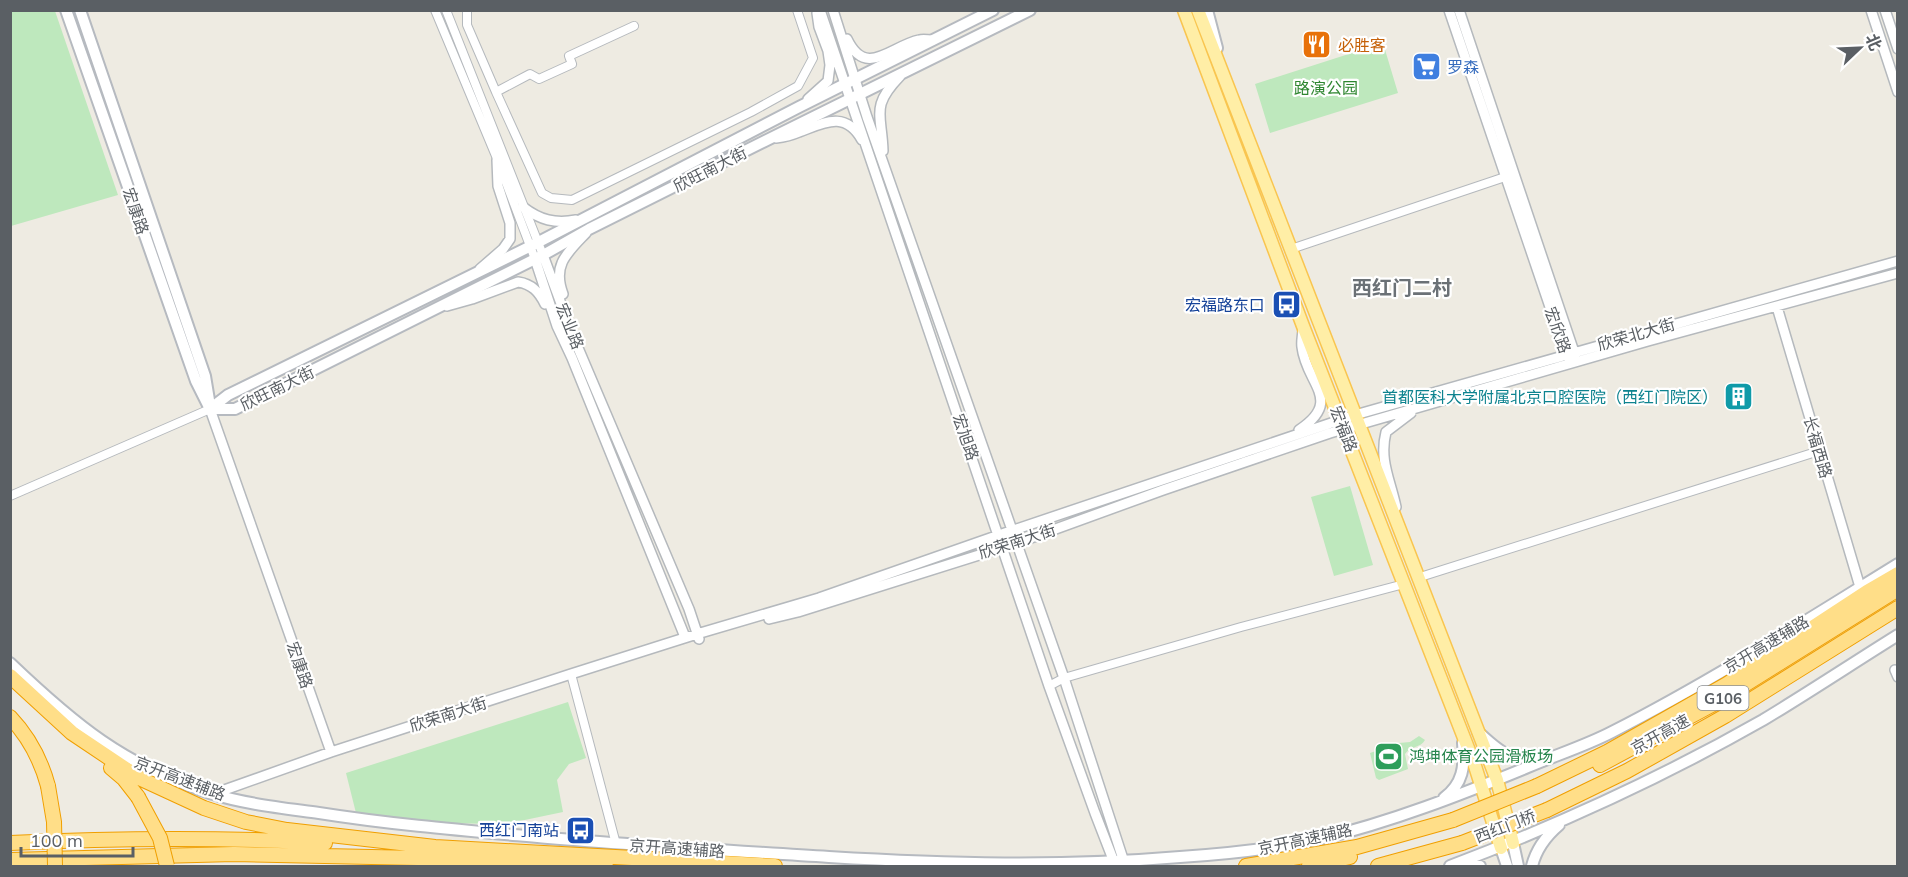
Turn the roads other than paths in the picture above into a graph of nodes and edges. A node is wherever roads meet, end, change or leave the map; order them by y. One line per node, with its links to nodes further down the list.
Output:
1 (66, 10): 49 (main road, 宏康路)
2 (80, 10): 49 (main road, 宏康路)
3 (435, 10): 29 (street, 宏业路)
4 (446, 10): 29 (street, 宏业路)
5 (797, 10): 24 (street)
6 (819, 10): 23 (street, 宏旭路); 27 (street)
7 (833, 10): 19 (street); 23 (street, 宏旭路)
8 (993, 10): 19 (main road, 欣旺南大街)
9 (1030, 10): 22 (main road, 欣旺南大街)
10 (1198, 10): 21 (main road, 宏福路)
11 (1207, 10): 21 (main road)
12 (1449, 10): 31 (street, 宏欣路)
13 (1460, 10): 46 (street, 宏欣路)
14 (1871, 10): 25 (street)
15 (1885, 10): 20 (street)
16 (468, 11): 24 (street)
17 (1185, 14): 44 (main road, 宏福路)
18 (634, 26): 24 (street)
19 (933, 40): 23 (main road, 欣旺南大街)
20 (1898, 49)
21 (1220, 66): 36 (main road, 宏福路)
22 (901, 76): 26 (main road, 欣旺南大街); 30 (street)
23 (851, 81): 26 (street, 宏旭路); 27 (main road, 欣旺南大街)
24 (496, 92)
25 (1898, 92)
26 (856, 98): 28 (main road, 欣旺南大街); 30 (street, 宏旭路)
27 (799, 107): 33 (main road, 欣旺南大街)
28 (765, 141): 30 (street); 34 (main road, 欣旺南大街)
29 (499, 157): 32 (street, 宏业路); 35 (street, 宏业路); 40 (street)
30 (877, 160): 55 (street, 宏旭路); 57 (street, 宏旭路)
31 (1505, 177): 36 (street); 46 (street, 宏欣路)
32 (523, 207): 33 (street); 35 (street, 宏业路)
33 (585, 218): 35 (main road, 欣旺南大街)
34 (589, 230): 37 (main road, 欣旺南大街); 45 (street)
35 (535, 244): 37 (street, 宏业路); 40 (main road, 欣旺南大街)
36 (1291, 249): 50 (main road, 宏福路)
37 (539, 257): 42 (main road, 欣旺南大街); 43 (street, 宏业路); 45 (street, 宏业路)
38 (1898, 261): 46 (street, 欣荣北大街)
39 (1898, 273): 41 (street, 欣荣北大街)
40 (475, 274): 49 (main road, 欣旺南大街)
41 (1777, 307): 47 (street, 欣荣北大街); 53 (street, 长福西路)
42 (433, 310): 43 (street); 49 (main road, 欣旺南大街)
43 (557, 326): 69 (street, 宏业路)
44 (1303, 326): 51 (main road, 宏福路); 52 (street)
45 (573, 336): 68 (street, 宏业路)
46 (1570, 353): 47 (street, 宏欣路); 50 (street, 欣荣北大街)
47 (1572, 364): 48 (street, 欣荣北大街)
48 (1420, 408): 50 (street, 欣荣北大街); 56 (street)
49 (210, 409): 54 (street); 80 (street, 宏康路)
50 (1357, 420): 51 (street, 欣荣北大街); 56 (main road, 宏福路)
51 (1343, 424): 52 (street, 欣荣南大街); 58 (street, 欣荣南大街); 63 (main road, 宏福路)
52 (1290, 436): 55 (street, 欣荣南大街)
53 (1819, 451): 62 (street); 64 (street, 长福西路)
54 (10, 496)
55 (1013, 530): 57 (street, 欣荣南大街); 58 (street, 宏旭路)
56 (1401, 533): 62 (main road, 宏福路)
57 (999, 535): 59 (street, 宏旭路); 68 (street, 欣荣南大街)
58 (1017, 543): 59 (street, 欣荣南大街); 73 (street, 宏旭路)
59 (1003, 547): 68 (street, 欣荣南大街); 74 (street, 宏旭路)
60 (1898, 564): 64 (main road, 京开高速辅路)
61 (1898, 574): 83 (highway)
62 (1418, 578): 76 (main road, 宏福路)
63 (1404, 584): 73 (street); 78 (main road, 宏福路)
64 (1860, 587): 79 (main road, 京开高速辅路)
65 (1898, 589): 83 (highway, 京开高速 / G106)
66 (1898, 608): 86 (highway, 京开高速 / G106)
67 (1898, 635): 87 (main road)
68 (698, 636): 69 (street, 欣荣南大街)
69 (685, 638): 71 (street, 欣荣南大街)
70 (10, 663): 84 (main road, 京开高速辅路)
71 (571, 674): 80 (street, 欣荣南大街); 90 (street)
72 (10, 676): 77 (highway)
73 (1064, 678): 74 (street); 94 (street, 宏旭路)
74 (1049, 686): 94 (street, 宏旭路)
75 (10, 717): 95 (highway, bridge)
76 (1478, 731): 79 (main road); 81 (main road, 宏福路)
77 (72, 733): 92 (highway); 96 (highway, bridge)
78 (1463, 737): 82 (main road, 宏福路); 85 (main road)
79 (1573, 749): 81 (main road, 京开高速辅路)
80 (331, 752): 84 (street, 欣荣南大街)
81 (1497, 780): 82 (main road, 京开高速辅路); 91 (main road, 宏福路)
82 (1482, 786): 85 (main road, 京开高速辅路); 91 (main road, 宏福路)
83 (1539, 790): 88 (highway, 西红门桥 / G106)
84 (213, 794): 90 (main road, 京开高速辅路)
85 (1438, 803): 94 (main road, 京开高速辅路)
86 (1547, 810): 101 (highway, 西红门桥 / G106, bridge)
87 (1565, 819): 91 (main road); 107 (main road)
88 (1455, 824): 99 (highway); 100 (highway, G106)
89 (10, 843): 92 (highway)
90 (616, 844): 94 (main road, 京开高速辅路)
91 (1507, 845): 102 (main road); 105 (main road); 106 (main road)
92 (435, 847): 98 (highway)
93 (10, 860): 97 (highway)
94 (1119, 862)
95 (55, 867)
96 (167, 867)
97 (606, 867)
98 (775, 867)
99 (1246, 867)
100 (1309, 867)
101 (1378, 867)
102 (1450, 867)
103 (1461, 867): 104 (main road)
104 (1480, 867)
105 (1507, 867)
106 (1518, 867)
107 (1532, 867)

